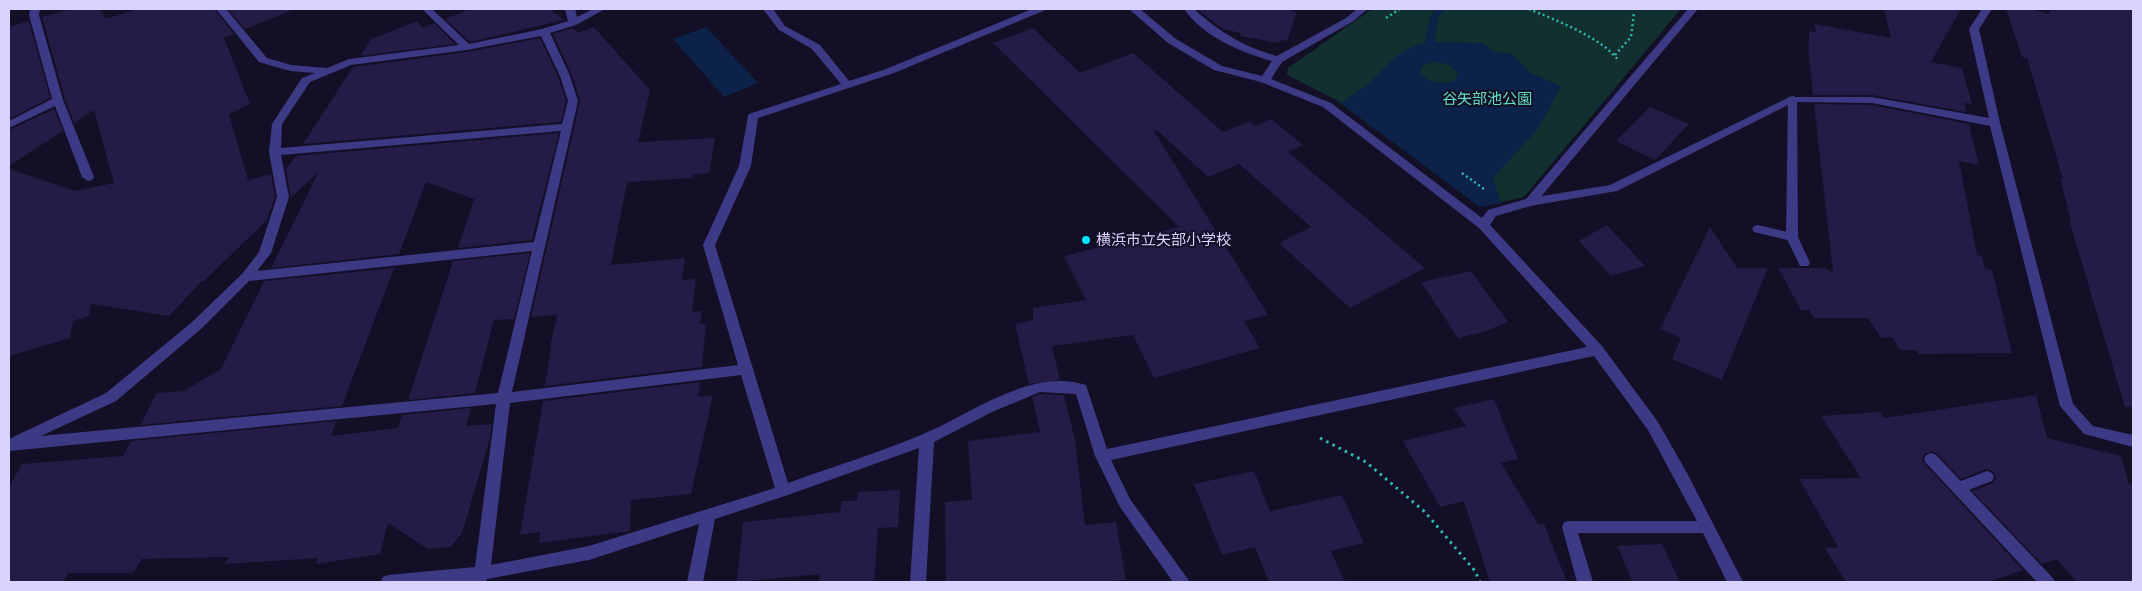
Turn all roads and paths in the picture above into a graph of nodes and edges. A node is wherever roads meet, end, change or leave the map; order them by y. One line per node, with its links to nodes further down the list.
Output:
1 (35, 9): 25 (street)
2 (220, 9): 20 (street)
3 (427, 9): 17 (street)
4 (570, 9): 15 (street)
5 (600, 9): 15 (street)
6 (768, 9): 22 (street)
7 (1040, 9): 22 (street)
8 (1134, 9): 21 (street)
9 (1189, 9): 19 (street)
10 (1363, 9): 19 (street)
11 (1529, 9): 18 (path)
12 (1693, 9): 23 (street)
13 (1987, 9): 26 (street)
14 (1634, 13): 18 (path)
15 (573, 23): 16 (street)
16 (544, 32): 17 (street); 28 (street)
17 (468, 47): 20 (street)
18 (1615, 55): 23 (path)
19 (1278, 60): 21 (street)
20 (327, 71): 29 (street)
21 (1265, 80): 32 (street)
22 (848, 86): 39 (street)
23 (1626, 88): 31 (street)
24 (1792, 98): 26 (street); 31 (street); 34 (street)
25 (58, 100): 27 (street); 30 (street)
26 (1995, 123): 43 (street)
27 (9, 125)
28 (566, 127): 29 (street); 35 (street)
29 (275, 152): 37 (street)
30 (88, 177)
31 (1530, 202): 32 (street)
32 (1483, 225): 38 (street)
33 (1758, 229): 34 (street)
34 (1792, 237): 36 (street)
35 (538, 246): 37 (street); 40 (street)
36 (1804, 263)
37 (246, 277): 44 (street)
38 (1597, 350): 41 (street); 51 (street)
39 (747, 370): 40 (street); 49 (street)
40 (504, 398): 44 (street); 52 (street)
41 (1282, 417): 45 (street); 57 (path)
42 (927, 439): 45 (street); 49 (street); 55 (street)
43 (2133, 441)
44 (9, 445)
45 (1102, 456): 56 (street)
46 (1931, 459): 48 (street)
47 (1987, 477): 48 (street)
48 (1958, 488): 60 (street)
49 (783, 491): 50 (street)
50 (708, 517): 52 (street); 54 (street)
51 (1706, 527): 58 (street); 59 (street)
52 (480, 578): 53 (street)
53 (388, 582)
54 (695, 582)
55 (918, 582)
56 (1182, 582)
57 (1480, 582)
58 (1585, 582)
59 (1735, 582)
60 (2047, 582)

